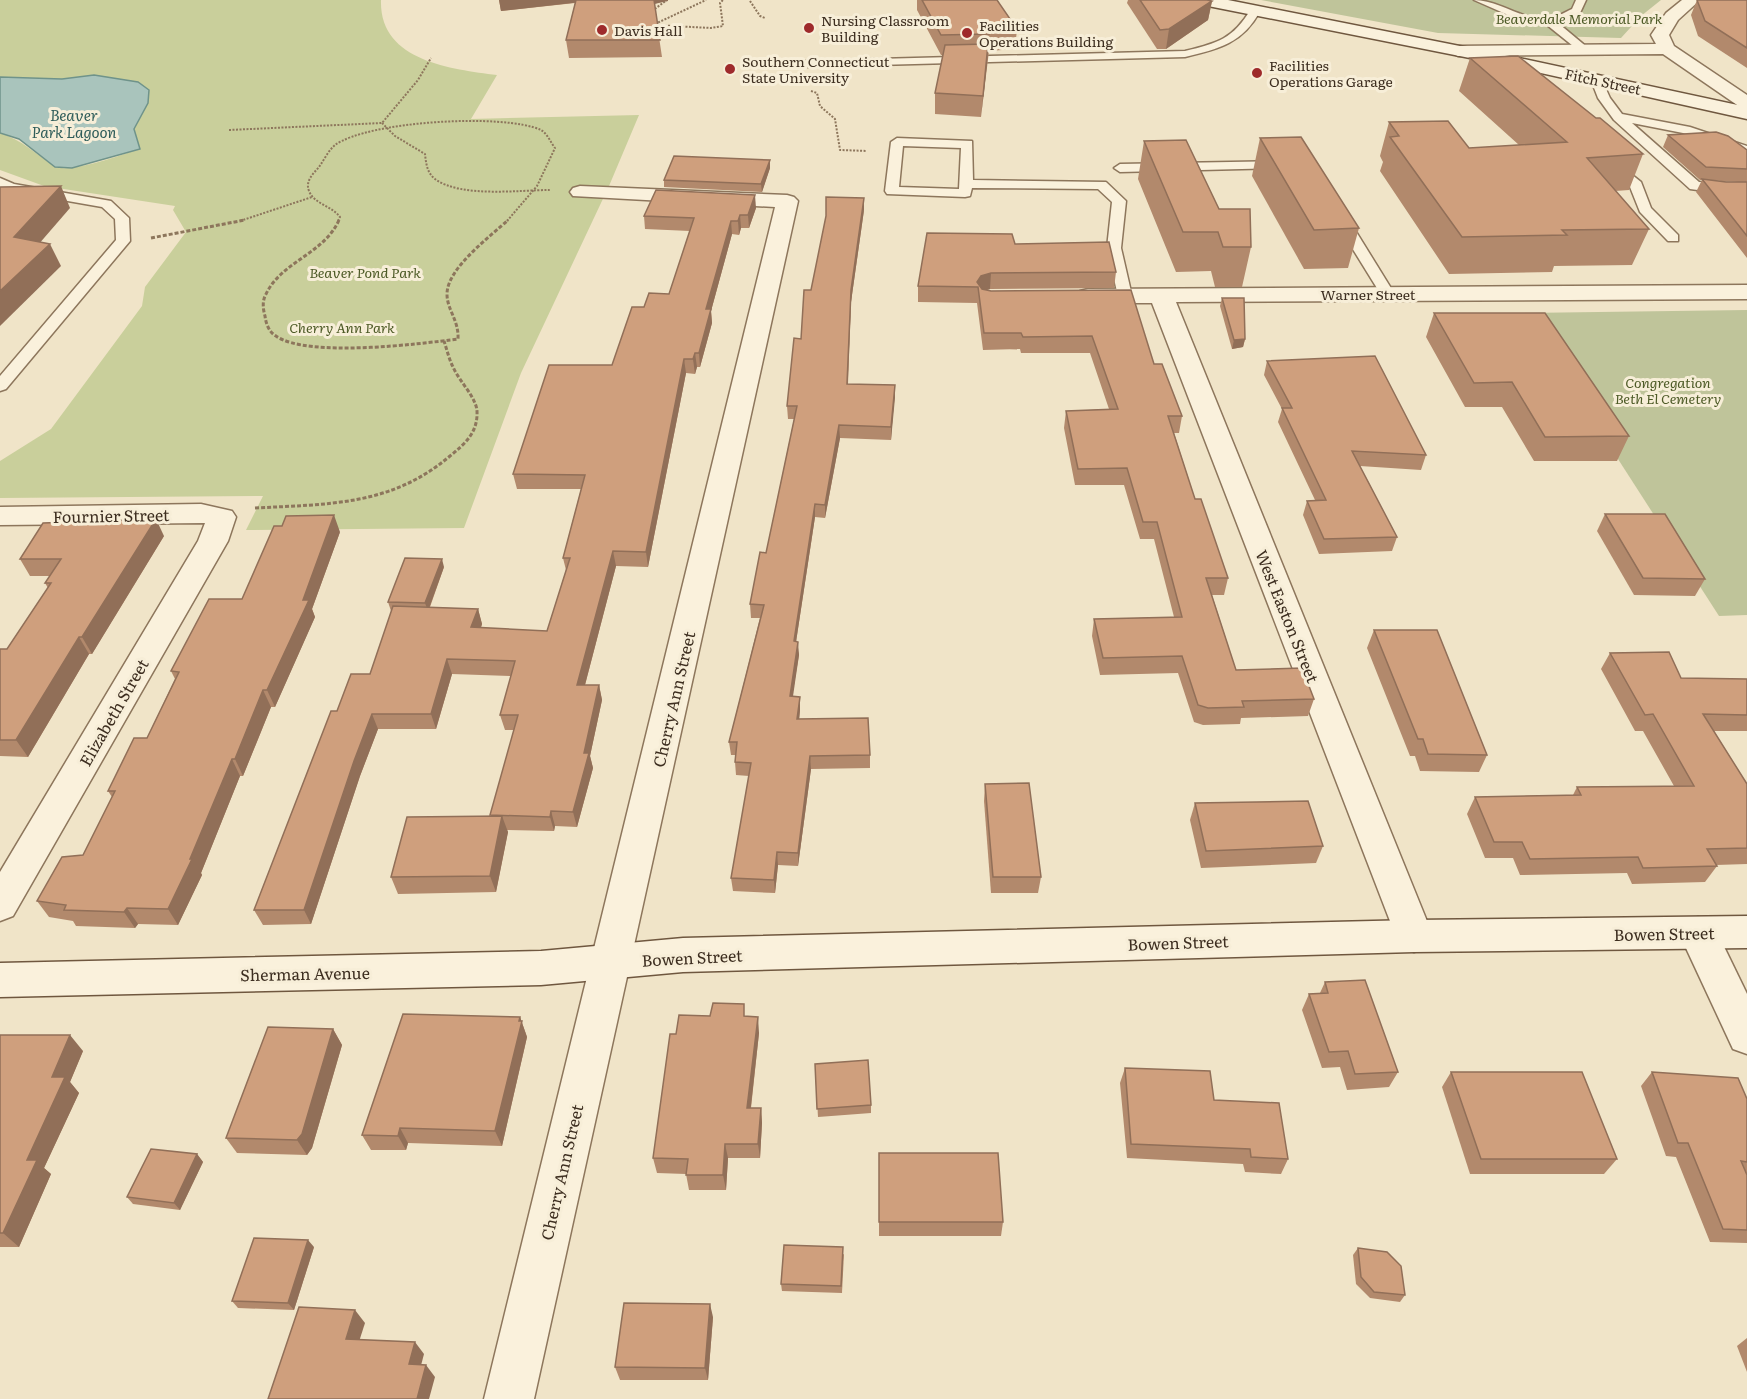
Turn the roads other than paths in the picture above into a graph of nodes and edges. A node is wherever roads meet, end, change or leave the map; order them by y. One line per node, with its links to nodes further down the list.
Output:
1 (1203, 0): 5 (street, Fitch Street)
2 (1479, 0): 6 (lane)
3 (1581, 0): 6 (lane)
4 (1692, 0): 8 (street)
5 (1255, 11): 9 (street, Fitch Street); 11 (lane)
6 (1551, 22): 7 (lane)
7 (1582, 48): 8 (street, Fitch Street); 9 (street, Fitch Street)
8 (1667, 49): 14 (street)
9 (1458, 51): 10 (street, Fitch Street)
10 (1505, 60): 12 (lane); 13 (street, Fitch Street)
11 (764, 65)
12 (1514, 78)
13 (1597, 80): 15 (street, Fitch Street); 16 (lane)
14 (1747, 103)
15 (1747, 113)
16 (1618, 117): 17 (lane); 23 (lane)
17 (1747, 150)
18 (1602, 153): 26 (lane)
19 (1296, 164): 22 (lane)
20 (0, 182): 32 (lane)
21 (966, 184): 21 (lane); 22 (lane)
22 (1106, 188): 29 (lane)
23 (1747, 188)
24 (580, 192): 39 (street, Cherry Ann Street)
25 (1332, 204): 28 (lane)
26 (1673, 238)
27 (1747, 292): 28 (street, Warner Street)
28 (1387, 293): 30 (street, Warner Street)
29 (1125, 296): 30 (street, Warner Street); 31 (street, Warner Street)
30 (1161, 296): 38 (street, West Easton Street)
31 (1069, 297)
32 (0, 386)
33 (0, 516): 34 (street, Fournier Street)
34 (222, 517): 35 (street, Elizabeth Street)
35 (0, 905)
36 (1747, 932): 37 (street, Bowen Street)
37 (1698, 933): 38 (street, Bowen Street); 41 (street)
38 (1414, 936): 39 (street, Bowen Street)
39 (609, 963): 40 (street, Sherman Avenue); 42 (street, Cherry Ann Street)
40 (0, 980)
41 (1747, 1036)
42 (509, 1399)

